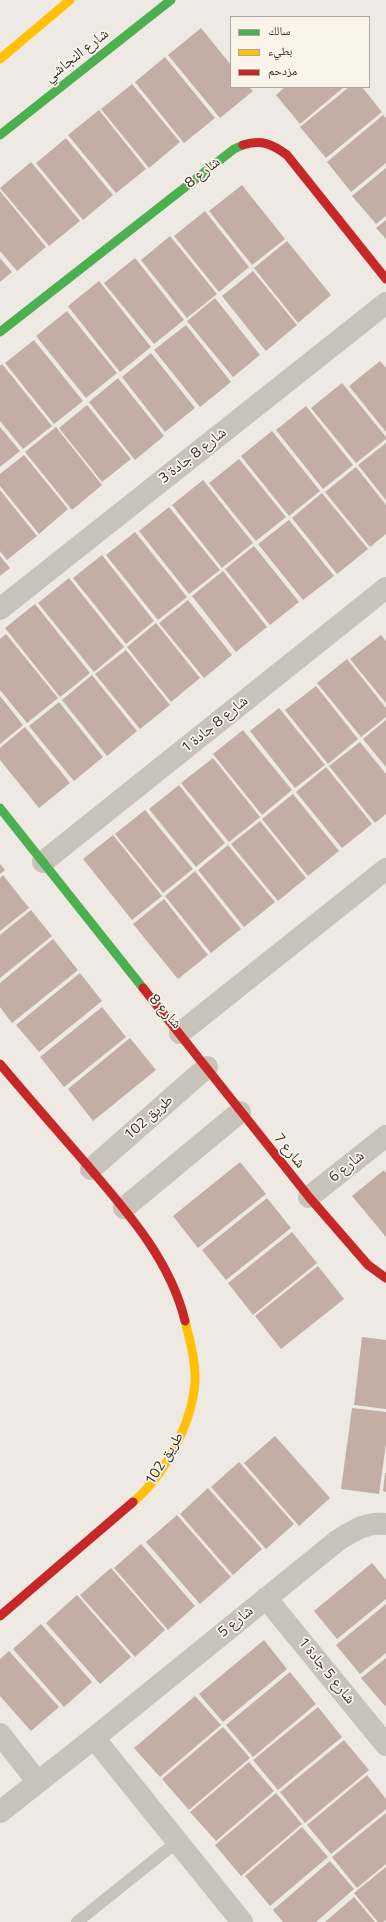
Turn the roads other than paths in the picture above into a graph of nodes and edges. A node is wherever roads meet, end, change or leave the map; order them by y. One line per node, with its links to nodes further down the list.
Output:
1 (70, 0): 3 (street)
2 (171, 0): 4 (street, شارع النجاشي)
3 (0, 59)
4 (0, 134)
5 (386, 279): 7 (street, شارع 8)
6 (386, 303): 9 (street, شارع 8 جادة 3)
7 (0, 332)
8 (386, 588): 11 (street, شارع 8 جادة 1)
9 (0, 609)
10 (0, 808): 11 (street, شارع 8)
11 (43, 862): 13 (street, شارع 8)
12 (386, 869): 13 (street, شارع 8)
13 (180, 1033): 15 (street, شارع 7)
14 (0, 1064): 18 (street, طريق 102)
15 (207, 1067): 16 (street, شارع 7); 18 (street, طريق 102)
16 (240, 1112): 19 (street, شارع 7); 20 (street)
17 (386, 1136): 19 (street, شارع 6)
18 (91, 1169): 20 (street, طريق 102)
19 (309, 1198): 21 (street, شارع 7)
20 (124, 1208): 24 (street, طريق 102)
21 (386, 1278)
22 (386, 1524): 23 (street, شارع 5)
23 (266, 1598): 26 (street, شارع 5); 27 (street, شارع 5 جادة 1)
24 (0, 1616)
25 (0, 1734): 28 (street)
26 (94, 1738): 28 (street, شارع 5); 30 (street)
27 (386, 1745)
28 (37, 1781): 29 (street, شارع 5)
29 (0, 1812)
30 (178, 1841): 31 (lane); 32 (street)
31 (77, 1922)
32 (242, 1922)

